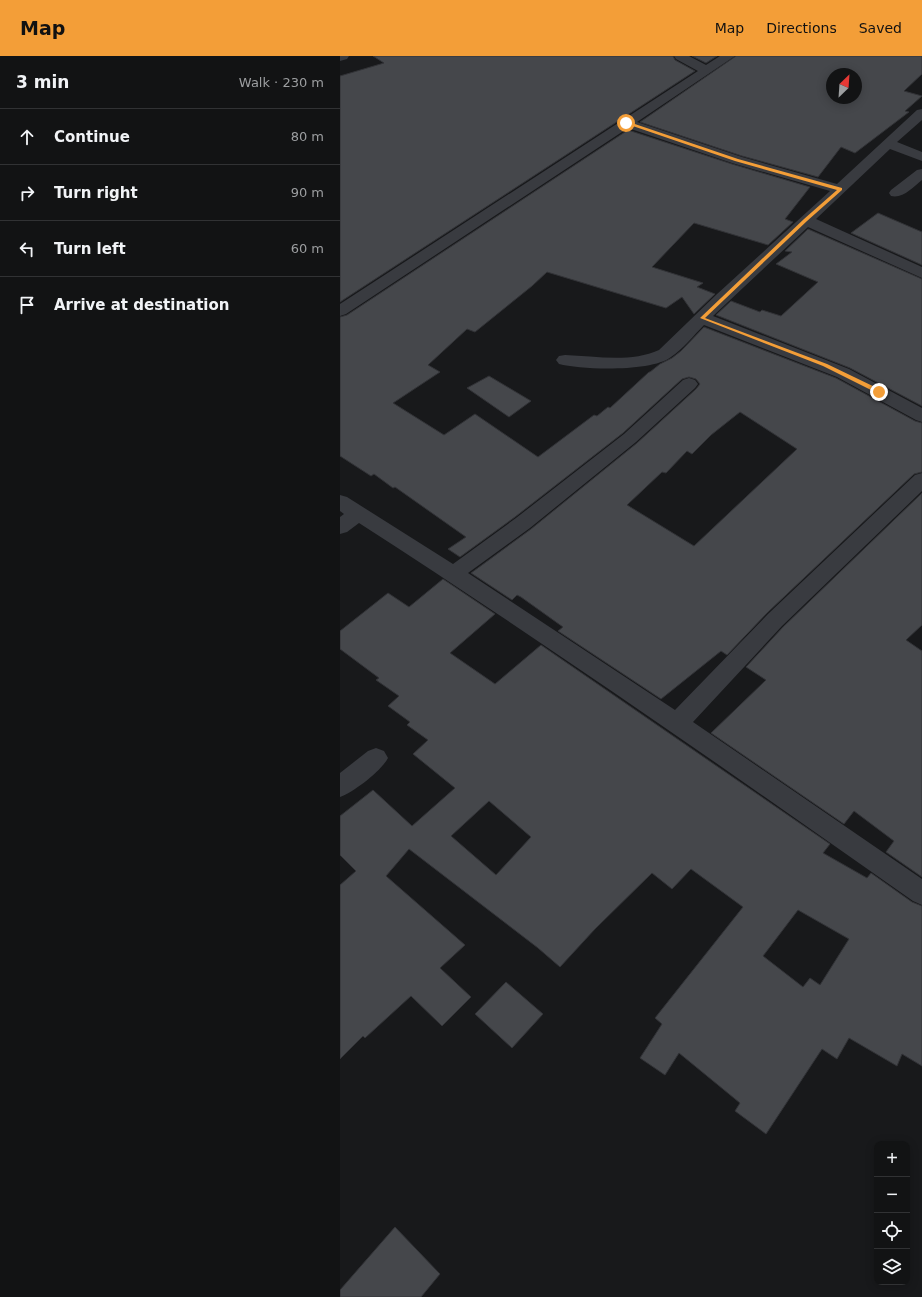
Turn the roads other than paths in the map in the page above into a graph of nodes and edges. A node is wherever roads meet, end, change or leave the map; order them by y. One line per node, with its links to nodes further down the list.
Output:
1 (343, 56): 4 (street)
2 (680, 56): 5 (street)
3 (729, 56): 5 (street)
4 (340, 57)
5 (706, 70): 7 (street)
6 (922, 114): 8 (street)
7 (626, 123): 11 (street); 15 (street)
8 (888, 143): 9 (street); 11 (street)
9 (922, 157)
10 (922, 173): 12 (street)
11 (840, 189): 13 (street)
12 (896, 193)
13 (805, 220): 14 (street); 16 (street)
14 (922, 273)
15 (340, 311)
16 (702, 318): 17 (street); 19 (street)
17 (565, 360)
18 (689, 384): 22 (street)
19 (922, 416)
20 (922, 480): 23 (street)
21 (346, 514): 22 (street)
22 (453, 574): 23 (street)
23 (677, 723): 26 (street)
24 (376, 758): 25 (street)
25 (340, 787)
26 (922, 893)

